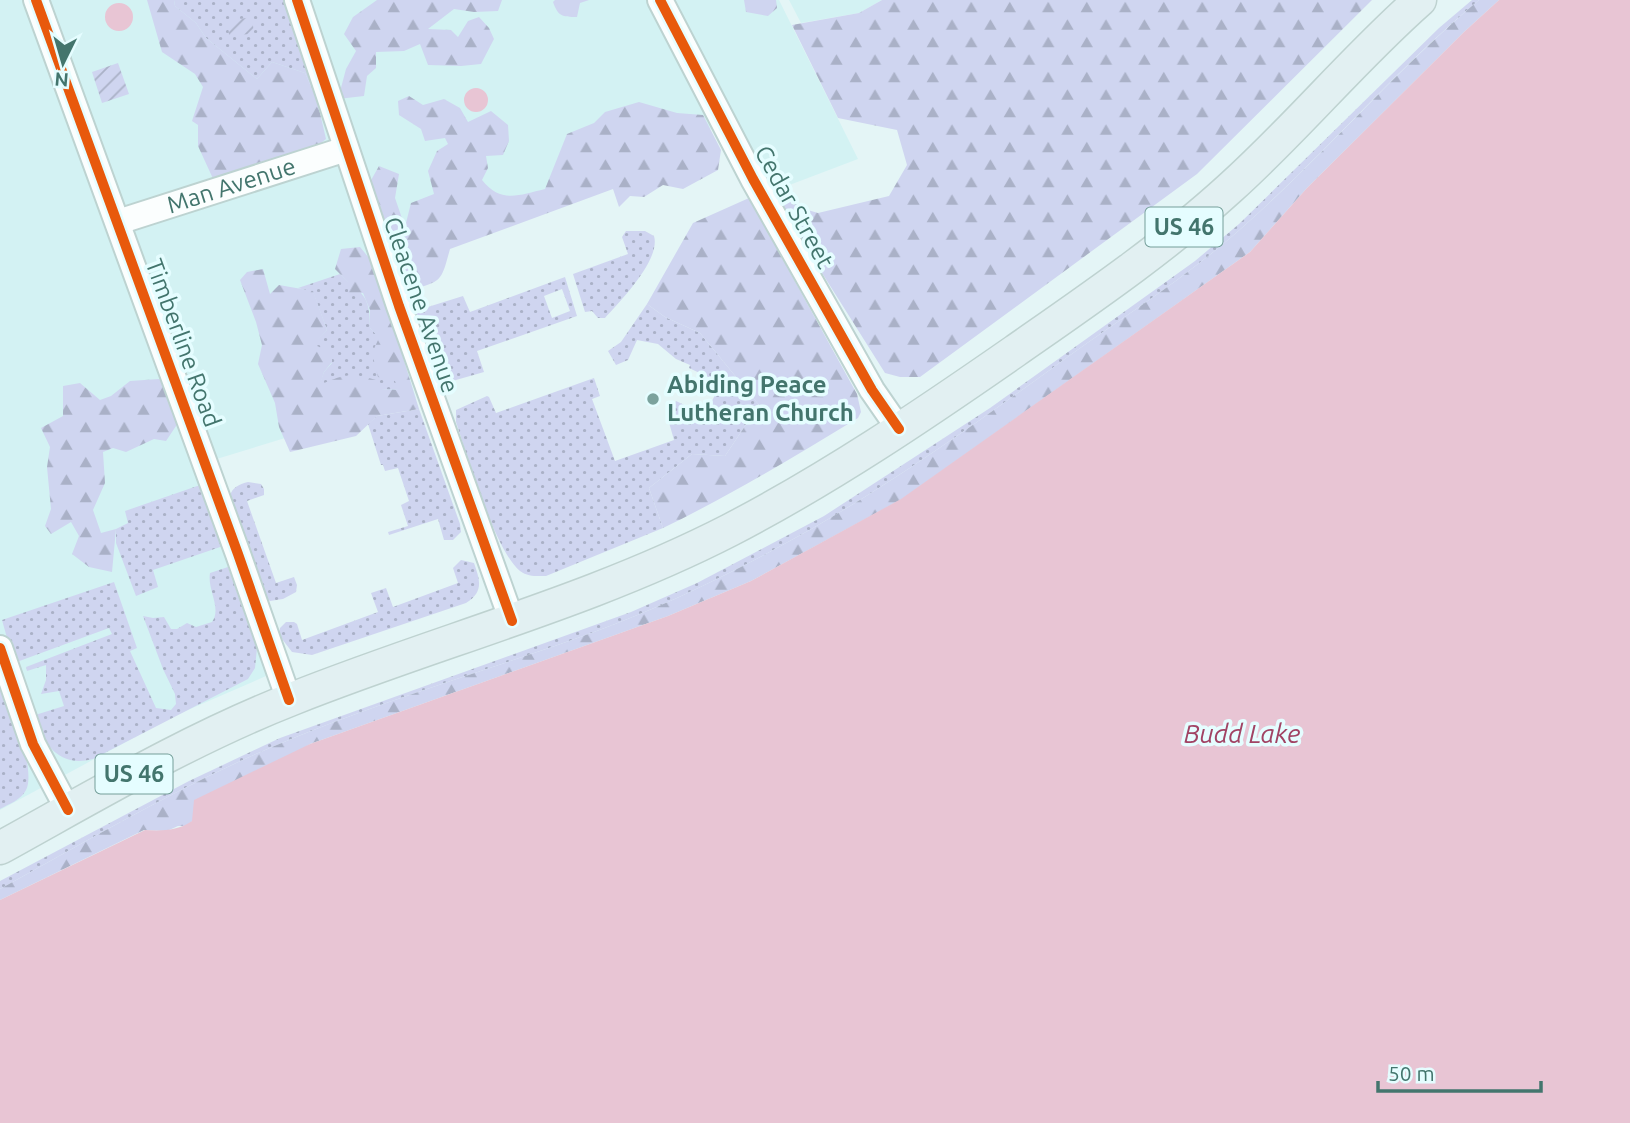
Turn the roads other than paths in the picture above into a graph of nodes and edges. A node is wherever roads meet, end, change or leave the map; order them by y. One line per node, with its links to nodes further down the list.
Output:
1 (36, 0): 6 (street, Timberline Road)
2 (297, 0): 5 (street, Cleacene Avenue)
3 (660, 0): 7 (street, Cedar Street)
4 (1420, 0): 7 (main road, US 46)
5 (346, 149): 6 (street, Man Avenue); 8 (street, Cleacene Avenue)
6 (118, 222): 10 (street, Timberline Road)
7 (899, 429): 8 (main road, US 46)
8 (512, 621): 10 (main road, US 46)
9 (0, 648): 11 (street)
10 (289, 700): 11 (main road, US 46)
11 (68, 810): 12 (main road, US 46)
12 (0, 848)

